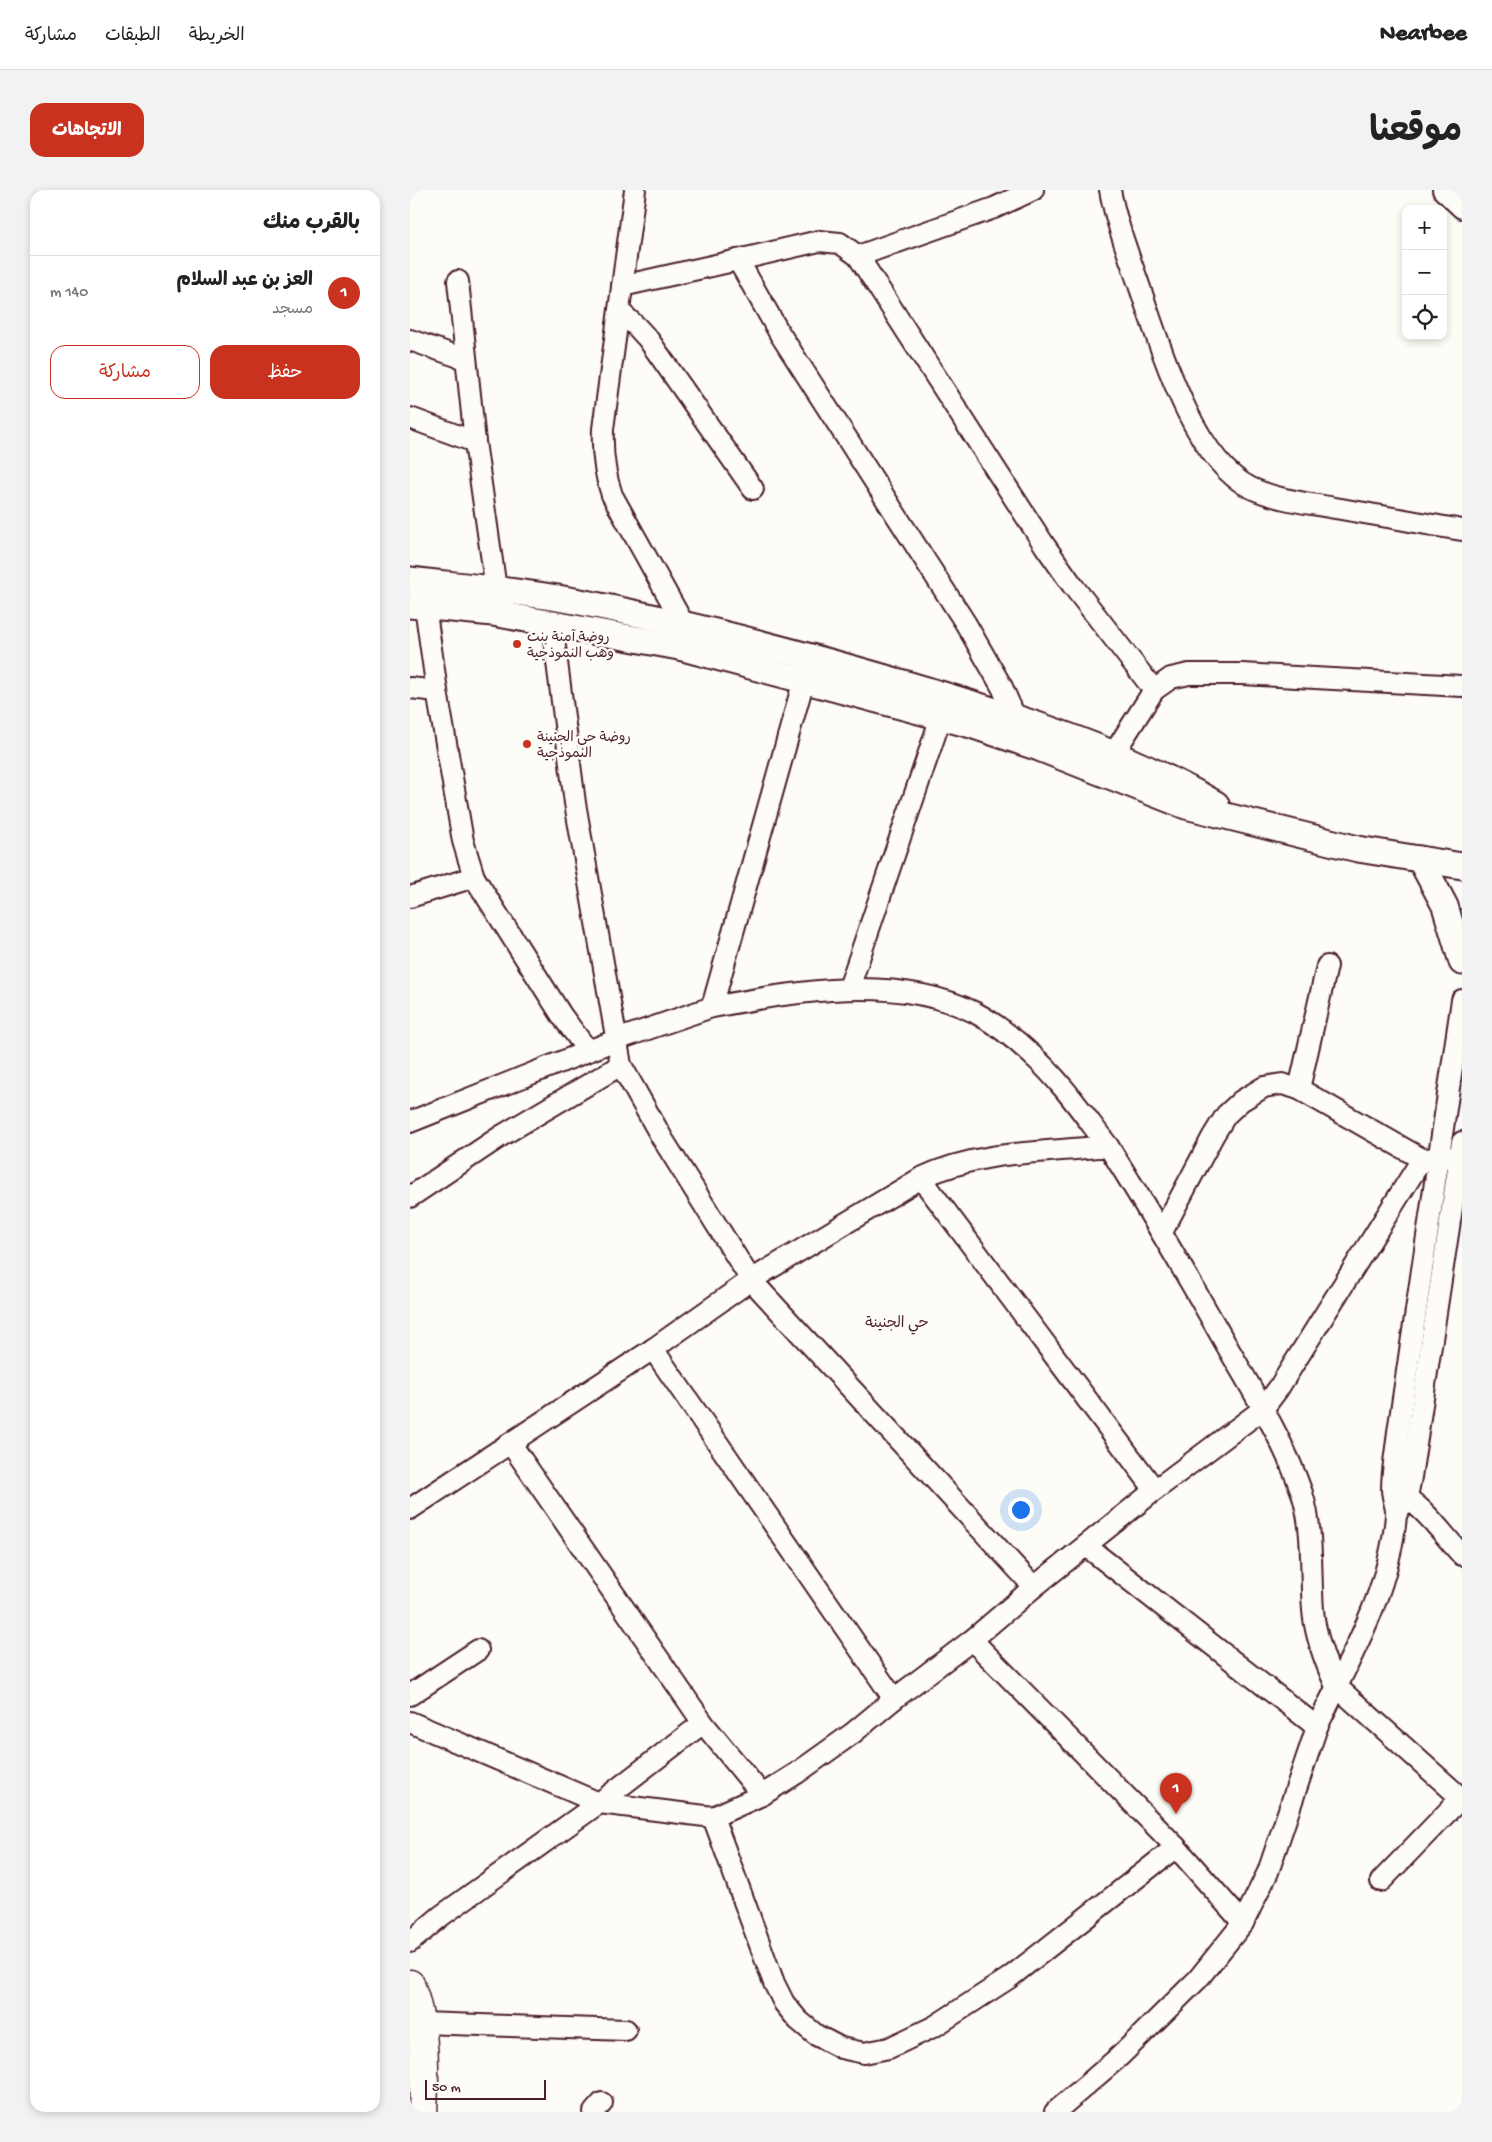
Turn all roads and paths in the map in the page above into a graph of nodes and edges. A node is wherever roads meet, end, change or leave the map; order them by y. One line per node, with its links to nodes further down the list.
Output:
1 (635, 190): 9 (street)
2 (1033, 190): 6 (street)
3 (1110, 190): 16 (street)
4 (1443, 190): 5 (street)
5 (1462, 208)
6 (858, 256): 7 (street); 25 (street)
7 (738, 260): 9 (street); 28 (street)
8 (458, 281): 12 (street)
9 (622, 286): 10 (street)
10 (619, 311): 15 (street); 21 (street)
11 (410, 340): 12 (street)
12 (465, 359): 14 (street)
13 (410, 418): 14 (street)
14 (475, 442): 18 (street)
15 (753, 489)
16 (1462, 530)
17 (410, 580): 18 (street)
18 (496, 589): 21 (street)
19 (418, 606): 20 (street); 26 (street)
20 (552, 623): 22 (street); 41 (street)
21 (683, 624): 28 (street)
22 (804, 680): 27 (street); 40 (street)
23 (1462, 686): 25 (street)
24 (410, 688): 26 (street)
25 (1154, 690): 30 (street)
26 (437, 691): 34 (street)
27 (941, 717): 29 (street); 38 (street)
28 (1015, 717): 29 (street); 30 (street)
29 (1020, 742): 31 (street)
30 (1114, 754): 31 (street)
31 (1244, 821): 32 (street)
32 (1420, 859): 33 (street); 36 (street)
33 (1462, 866)
34 (474, 877): 35 (street); 42 (street)
35 (410, 897)
36 (1462, 962)
37 (1328, 966): 44 (street)
38 (849, 988): 40 (street); 46 (street)
39 (1462, 1000): 48 (street)
40 (712, 1007): 41 (street)
41 (616, 1040): 42 (street); 43 (street)
42 (588, 1051): 45 (street)
43 (621, 1065): 50 (street); 52 (street)
44 (1299, 1088): 48 (street); 51 (street)
45 (410, 1122)
46 (1108, 1146): 49 (street); 51 (street)
47 (1461, 1150): 48 (street); 57 (street)
48 (1431, 1158): 54 (street); 57 (street)
49 (921, 1178): 52 (street); 56 (street)
50 (410, 1197)
51 (1162, 1232): 54 (street)
52 (751, 1280): 53 (street); 61 (street)
53 (653, 1349): 55 (street); 66 (street)
54 (1263, 1409): 56 (street); 64 (street)
55 (511, 1444): 58 (street); 68 (street)
56 (1156, 1490): 59 (street)
57 (1399, 1500): 60 (street); 64 (street)
58 (410, 1509)
59 (1086, 1546): 61 (street); 69 (street)
60 (1462, 1555)
61 (1034, 1587): 62 (street)
62 (972, 1640): 66 (street); 74 (street)
63 (478, 1650): 65 (street)
64 (1336, 1686): 69 (street); 71 (street)
65 (410, 1694)
66 (894, 1699): 70 (street)
67 (410, 1722): 72 (street)
68 (703, 1723): 70 (street); 72 (street)
69 (1316, 1727): 76 (street)
70 (762, 1794): 73 (street)
71 (1462, 1797): 75 (street)
72 (599, 1803): 73 (street); 77 (street)
73 (713, 1817): 74 (street)
74 (1176, 1847): 76 (street)
75 (1380, 1881)
76 (1243, 1923): 83 (street)
77 (410, 1942)
78 (410, 1984): 79 (main road)
79 (422, 2023): 80 (street); 81 (main road)
80 (626, 2030)
81 (417, 2082): 82 (main road)
82 (423, 2112)
83 (1055, 2112)

